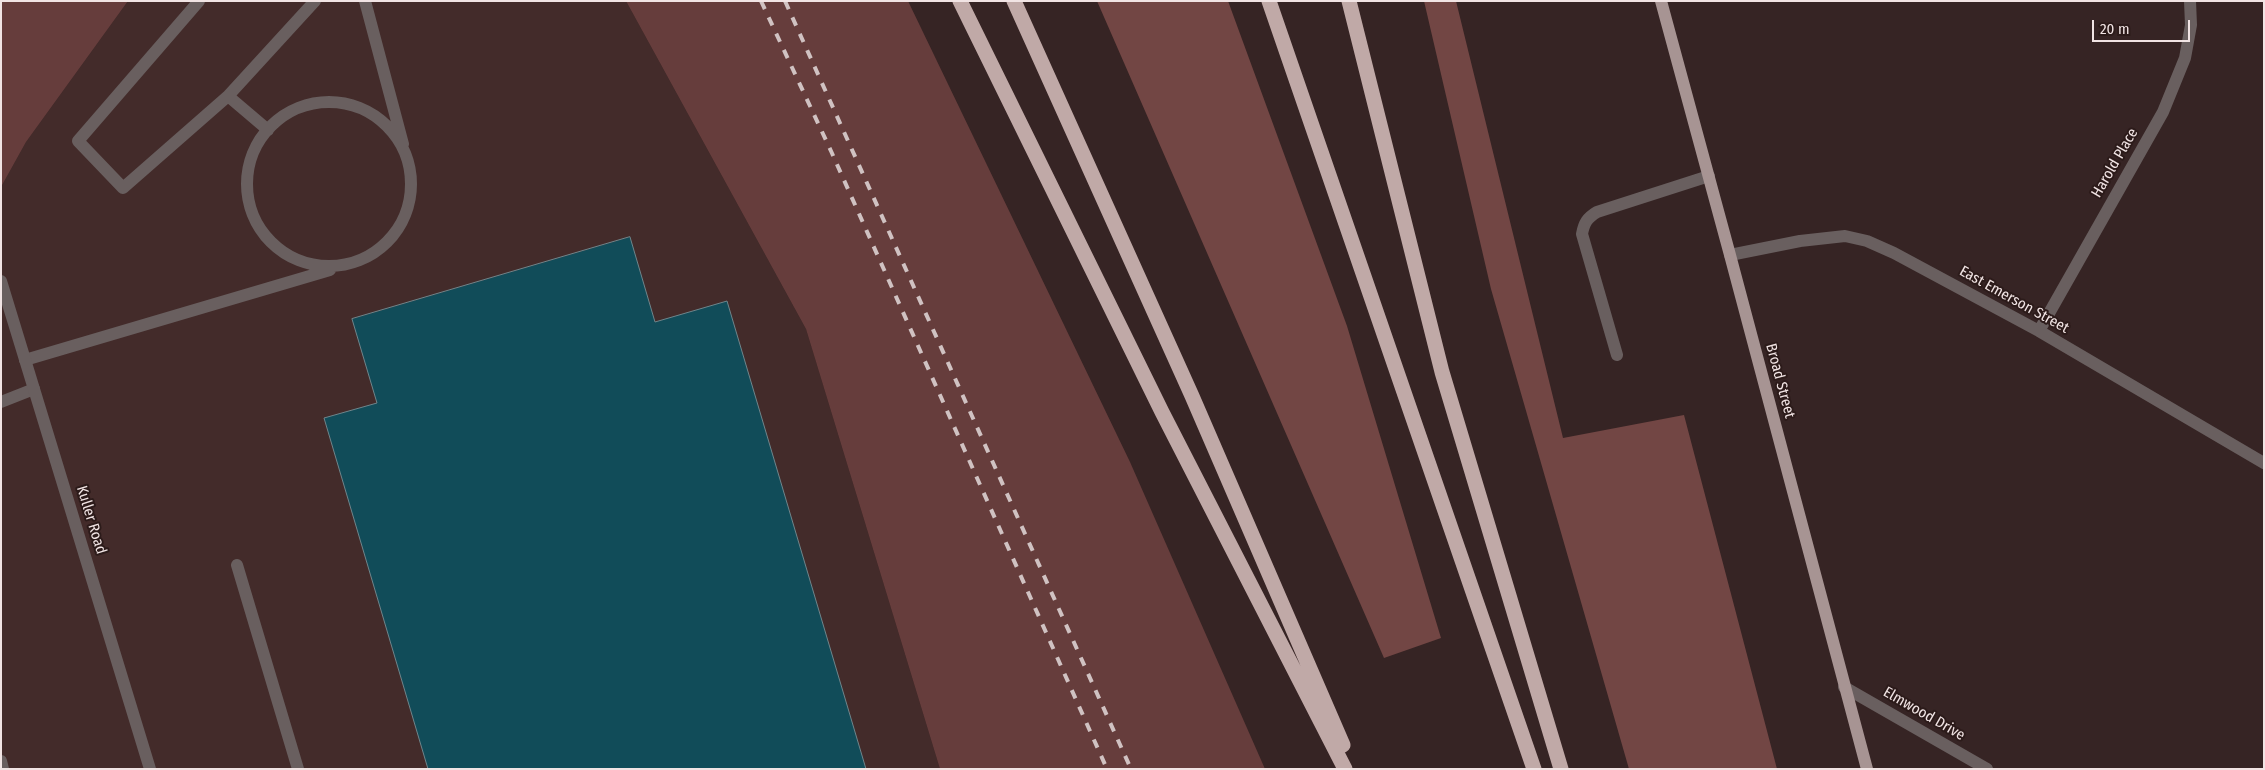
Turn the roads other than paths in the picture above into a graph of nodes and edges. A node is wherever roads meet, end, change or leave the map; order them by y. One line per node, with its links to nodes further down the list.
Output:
1 (199, 1): 10 (street)
2 (315, 1): 10 (street)
3 (365, 1): 12 (street)
4 (960, 1): 29 (highway)
5 (1014, 1): 30 (highway)
6 (1269, 1): 31 (highway)
7 (1349, 1): 32 (highway)
8 (1660, 1): 13 (main road, Broad Street)
9 (2190, 1): 17 (street, Harold Place)
10 (228, 96): 11 (street)
11 (268, 130): 12 (street); 15 (street)
12 (410, 168): 15 (street)
13 (1709, 176): 14 (main road, Broad Street); 18 (street)
14 (1730, 255): 17 (street, East Emerson Street); 24 (main road, Broad Street)
15 (345, 266): 19 (street)
16 (1, 281): 19 (street, Kuller Road)
17 (2039, 331): 22 (street, East Emerson Street)
18 (1617, 355)
19 (26, 360): 20 (street, Kuller Road)
20 (34, 388): 21 (street); 27 (street, Kuller Road)
21 (1, 402)
22 (2264, 462)
23 (237, 565): 28 (street)
24 (1844, 686): 33 (main road, Broad Street); 34 (street, Elmwood Drive)
25 (1, 761): 26 (street)
26 (3, 769)
27 (150, 769)
28 (298, 769)
29 (1345, 769)
30 (1354, 769)
31 (1534, 769)
32 (1561, 769)
33 (1866, 769)
34 (1987, 769)

